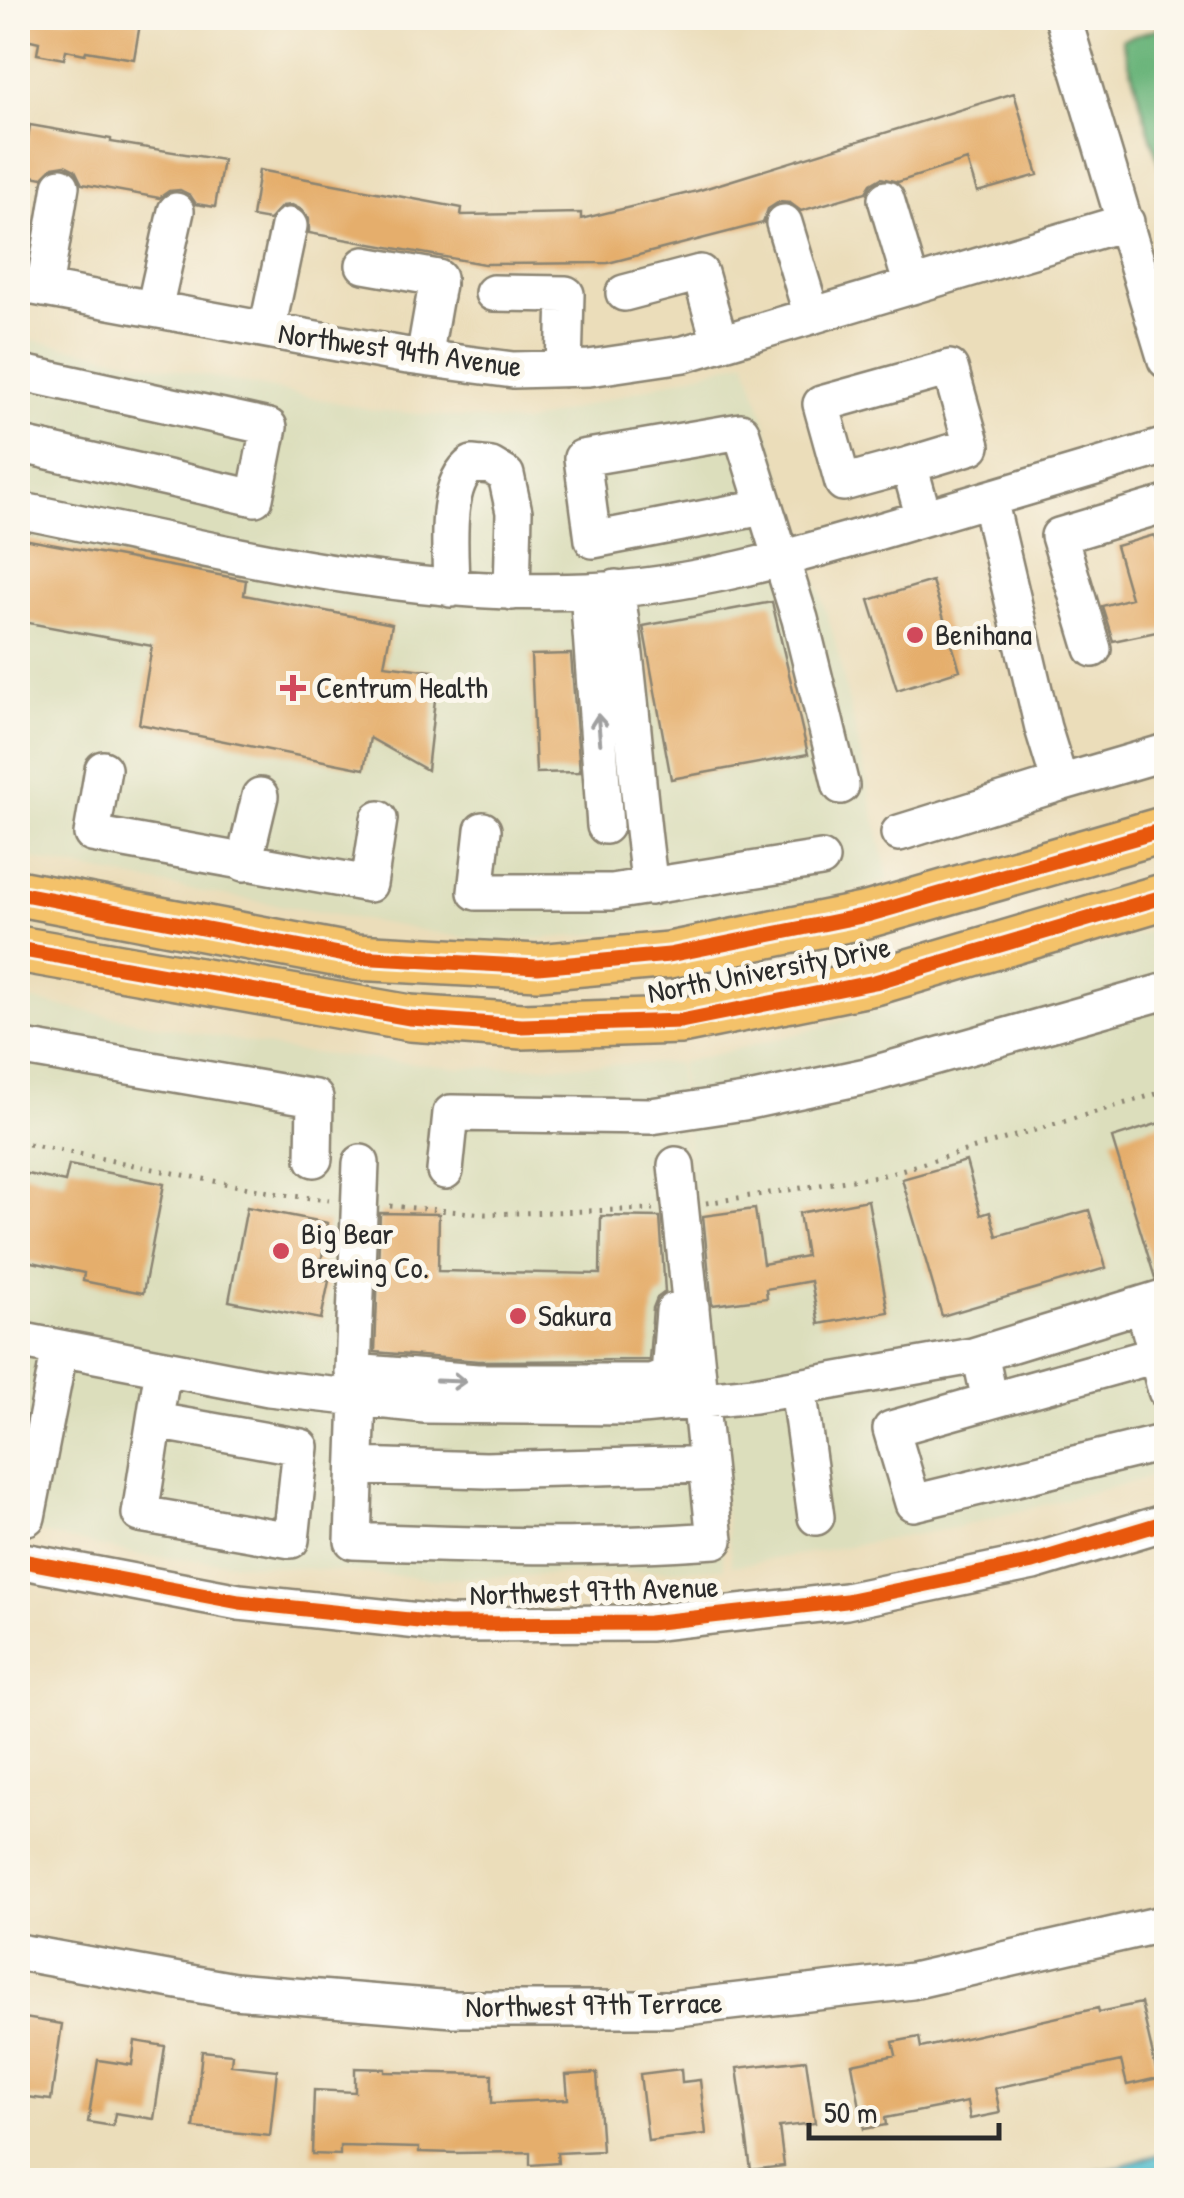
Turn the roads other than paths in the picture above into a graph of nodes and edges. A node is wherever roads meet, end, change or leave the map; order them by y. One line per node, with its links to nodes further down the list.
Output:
1 (1063, 18): 5 (street)
2 (61, 186): 9 (street)
3 (886, 200): 10 (street)
4 (176, 211): 13 (street)
5 (1126, 222): 10 (street, Northwest 94th Avenue); 18 (street)
6 (784, 224): 14 (street)
7 (289, 226): 15 (street)
8 (364, 264): 17 (street)
9 (31, 286): 13 (street, Northwest 94th Avenue)
10 (912, 286): 14 (street, Northwest 94th Avenue)
11 (624, 293): 16 (street)
12 (493, 294): 19 (street)
13 (154, 309): 15 (street, Northwest 94th Avenue)
14 (812, 316): 16 (street, Northwest 94th Avenue)
15 (267, 330): 17 (street, Northwest 94th Avenue)
16 (720, 343): 19 (street, Northwest 94th Avenue)
17 (424, 358): 19 (street, Northwest 94th Avenue)
18 (1166, 360)
19 (564, 369)
20 (18, 372): 21 (street)
21 (18, 444)
22 (1166, 446): 24 (street)
23 (909, 465): 28 (street)
24 (989, 499): 28 (street); 37 (street)
25 (1166, 504): 34 (street)
26 (762, 507): 29 (street); 29 (street); 30 (street)
27 (18, 510): 31 (street)
28 (924, 518): 30 (street)
29 (614, 536): 32 (street)
30 (781, 561): 32 (street); 38 (street)
31 (451, 588): 33 (street); 33 (street)
32 (609, 589): 33 (street); 41 (street, one-way to 32); 47 (street)
33 (512, 592)
34 (1093, 648)
35 (1166, 752): 37 (street)
36 (102, 769): 46 (street)
37 (1060, 784): 44 (street)
38 (841, 786)
39 (260, 796): 46 (street)
40 (379, 819): 46 (street)
41 (606, 826)
42 (1166, 829): 52 (main road, North University Drive)
43 (482, 830): 47 (street)
44 (899, 833)
45 (821, 860): 47 (street)
46 (244, 862)
47 (650, 887)
48 (18, 894): 51 (main road, North University Drive)
49 (1158, 896): 55 (main road, North University Drive)
50 (18, 949): 54 (main road, North University Drive)
51 (420, 960): 52 (main road, North University Drive); 54 (main road)
52 (538, 966): 55 (main road)
53 (1166, 991): 60 (street)
54 (257, 993): 55 (main road, North University Drive)
55 (410, 1018)
56 (18, 1046): 57 (street)
57 (314, 1158)
58 (361, 1163): 68 (street)
59 (676, 1165): 62 (street)
60 (446, 1171)
61 (1155, 1300): 65 (street); 66 (street)
62 (682, 1309): 68 (street, one-way to 62); 71 (street)
63 (18, 1340): 64 (street)
64 (60, 1348): 67 (street); 77 (street)
65 (980, 1354): 69 (street); 72 (street)
66 (1156, 1355): 70 (street); 72 (street)
67 (164, 1368): 68 (street); 73 (street)
68 (356, 1385): 71 (street); 76 (street)
69 (798, 1388): 71 (street); 78 (street)
70 (1166, 1391)
71 (700, 1400): 75 (street)
72 (990, 1400): 74 (street)
73 (156, 1421): 73 (street)
74 (1166, 1442)
75 (707, 1464): 76 (street); 76 (street)
76 (356, 1466)
77 (27, 1517)
78 (816, 1518)
79 (1166, 1522): 80 (street, Northwest 97th Avenue)
80 (18, 1560)
81 (1166, 1923): 82 (street, Northwest 97th Terrace)
82 (18, 1952)

